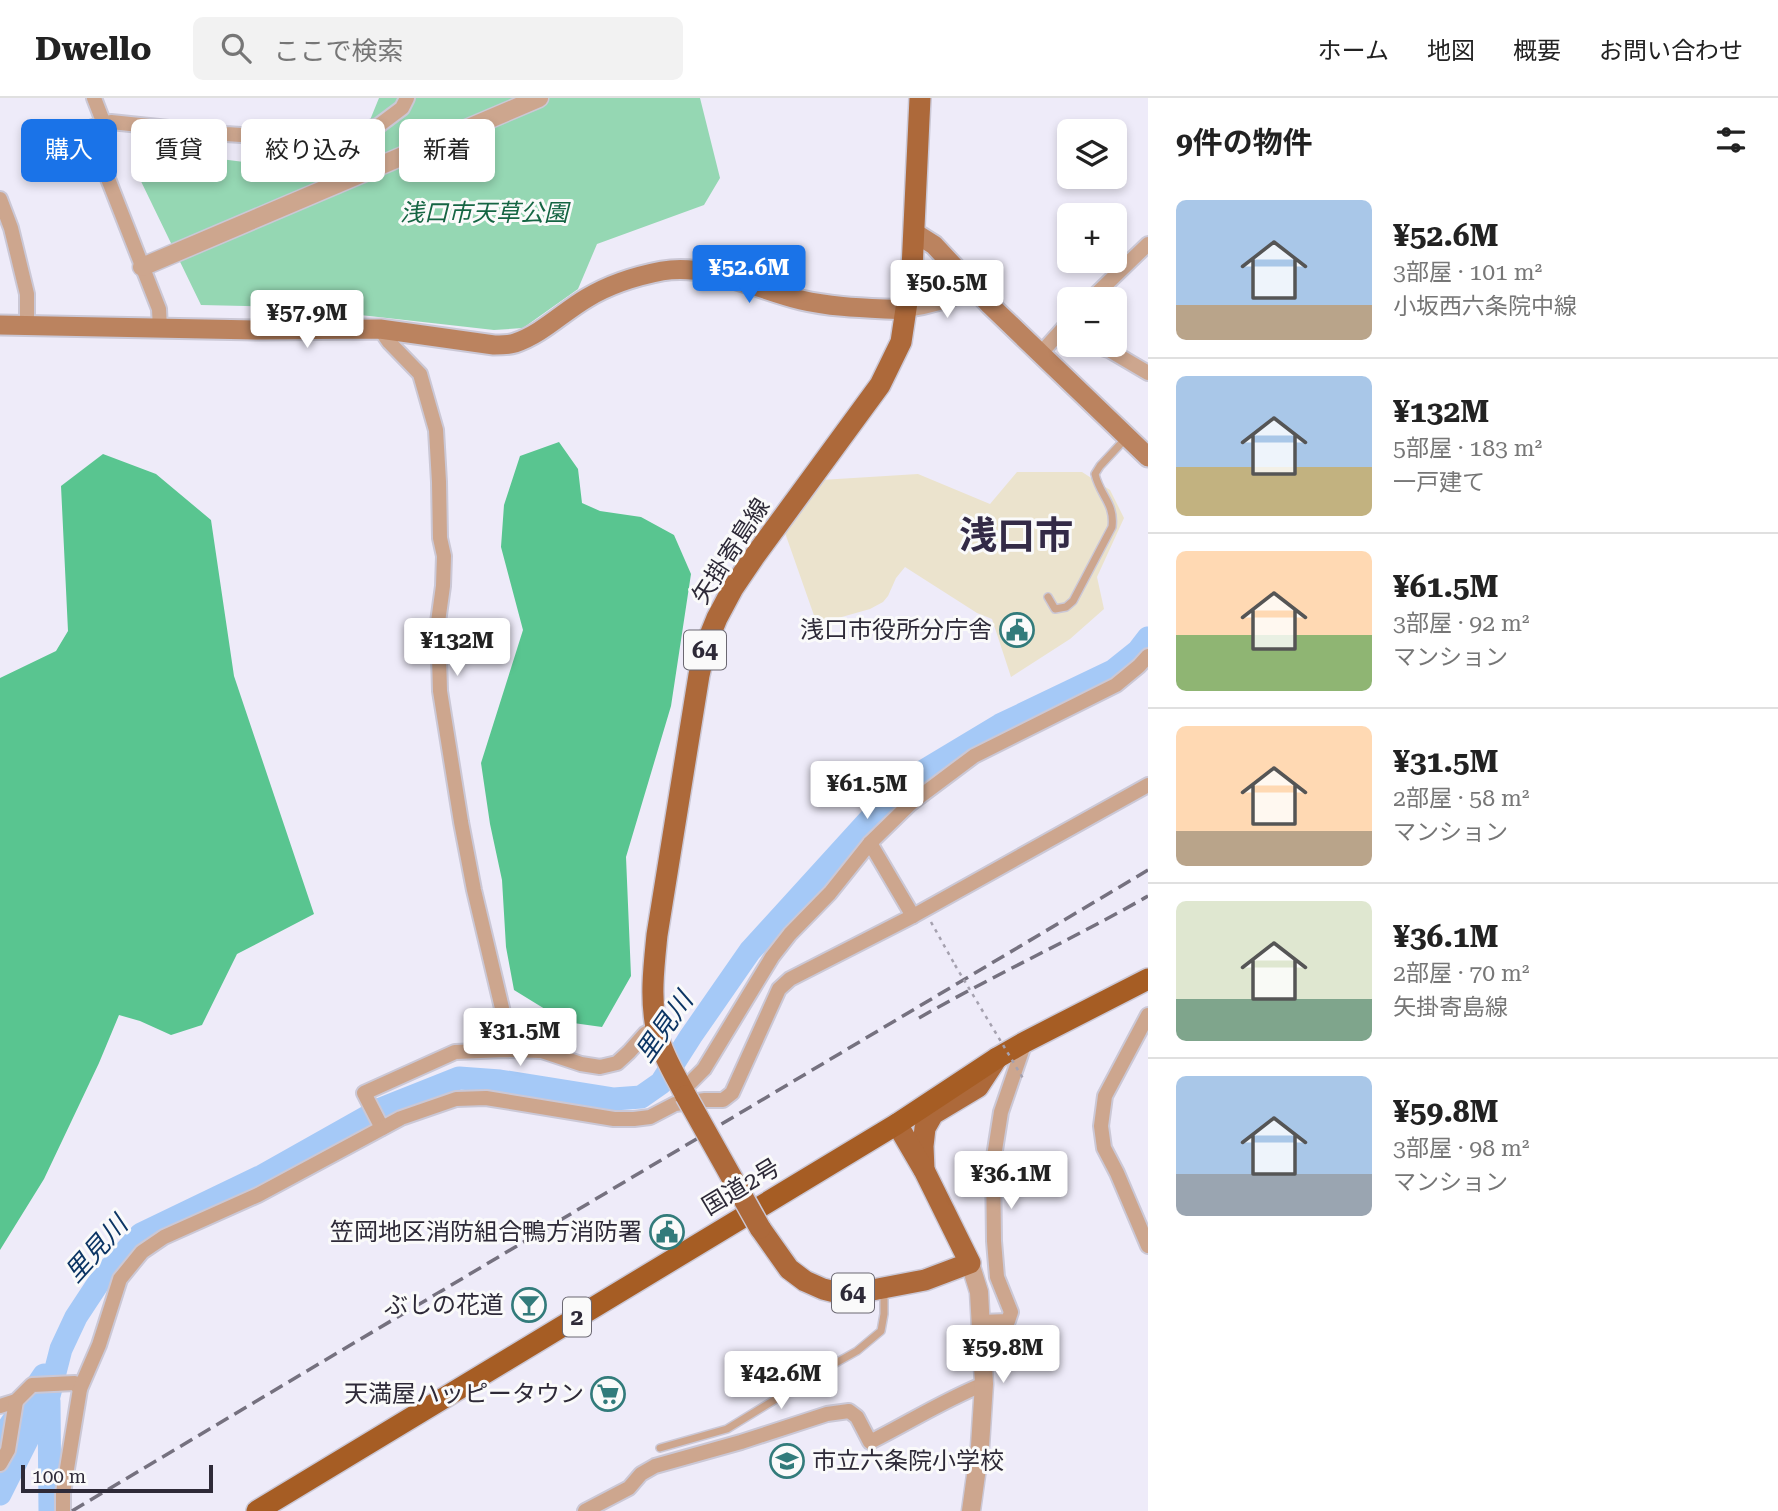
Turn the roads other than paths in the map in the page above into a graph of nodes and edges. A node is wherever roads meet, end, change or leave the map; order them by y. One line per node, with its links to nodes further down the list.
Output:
1 (94, 98): 5 (street)
2 (407, 98): 6 (street)
3 (539, 98): 11 (street)
4 (920, 98): 9 (main road, 矢掛寄島線 / 64)
5 (102, 119)
6 (117, 123)
7 (109, 182): 11 (street)
8 (0, 199): 16 (street)
9 (915, 233): 13 (main road); 14 (main road, 矢掛寄島線 / 64)
10 (1148, 244): 12 (street)
11 (142, 267): 17 (street)
12 (1103, 287)
13 (975, 289): 14 (street); 20 (main road)
14 (906, 310): 18 (main road); 32 (main road, 矢掛寄島線 / 64)
15 (0, 325): 16 (main road)
16 (27, 326): 17 (main road)
17 (160, 329): 18 (main road)
18 (380, 329): 34 (street)
19 (1057, 341): 20 (street)
20 (1041, 353): 23 (main road)
21 (1121, 357): 22 (street)
22 (1148, 373)
23 (1128, 437): 24 (main road); 25 (lane)
24 (1148, 457)
25 (1048, 597)
26 (1148, 656): 28 (street)
27 (1148, 785): 29 (street)
28 (870, 844): 29 (street); 36 (street)
29 (919, 913): 38 (street)
30 (1148, 979): 33 (highway, 国道2号 / 2)
31 (1148, 1015): 40 (street)
32 (658, 1037): 34 (street); 36 (main road, 矢掛寄島線 / 64)
33 (1025, 1042): 35 (highway, 国道2号 / 2); 43 (street)
34 (505, 1050): 38 (street)
35 (997, 1058): 37 (highway, 国道2号 / 2); 39 (main road)
36 (683, 1089): 42 (main road, 64, bridge)
37 (897, 1124): 39 (main road); 51 (highway, 国道2号 / 2)
38 (382, 1128): 45 (street)
39 (925, 1172): 41 (main road)
40 (1148, 1246)
41 (970, 1264): 42 (main road, 64); 43 (street)
42 (884, 1288): 48 (lane)
43 (981, 1322): 44 (street)
44 (984, 1384): 52 (street); 53 (street)
45 (77, 1386): 46 (street); 50 (street)
46 (16, 1401): 47 (street); 49 (street)
47 (0, 1406)
48 (660, 1448)
49 (0, 1464)
50 (64, 1511)
51 (257, 1511)
52 (585, 1511)
53 (971, 1511)

